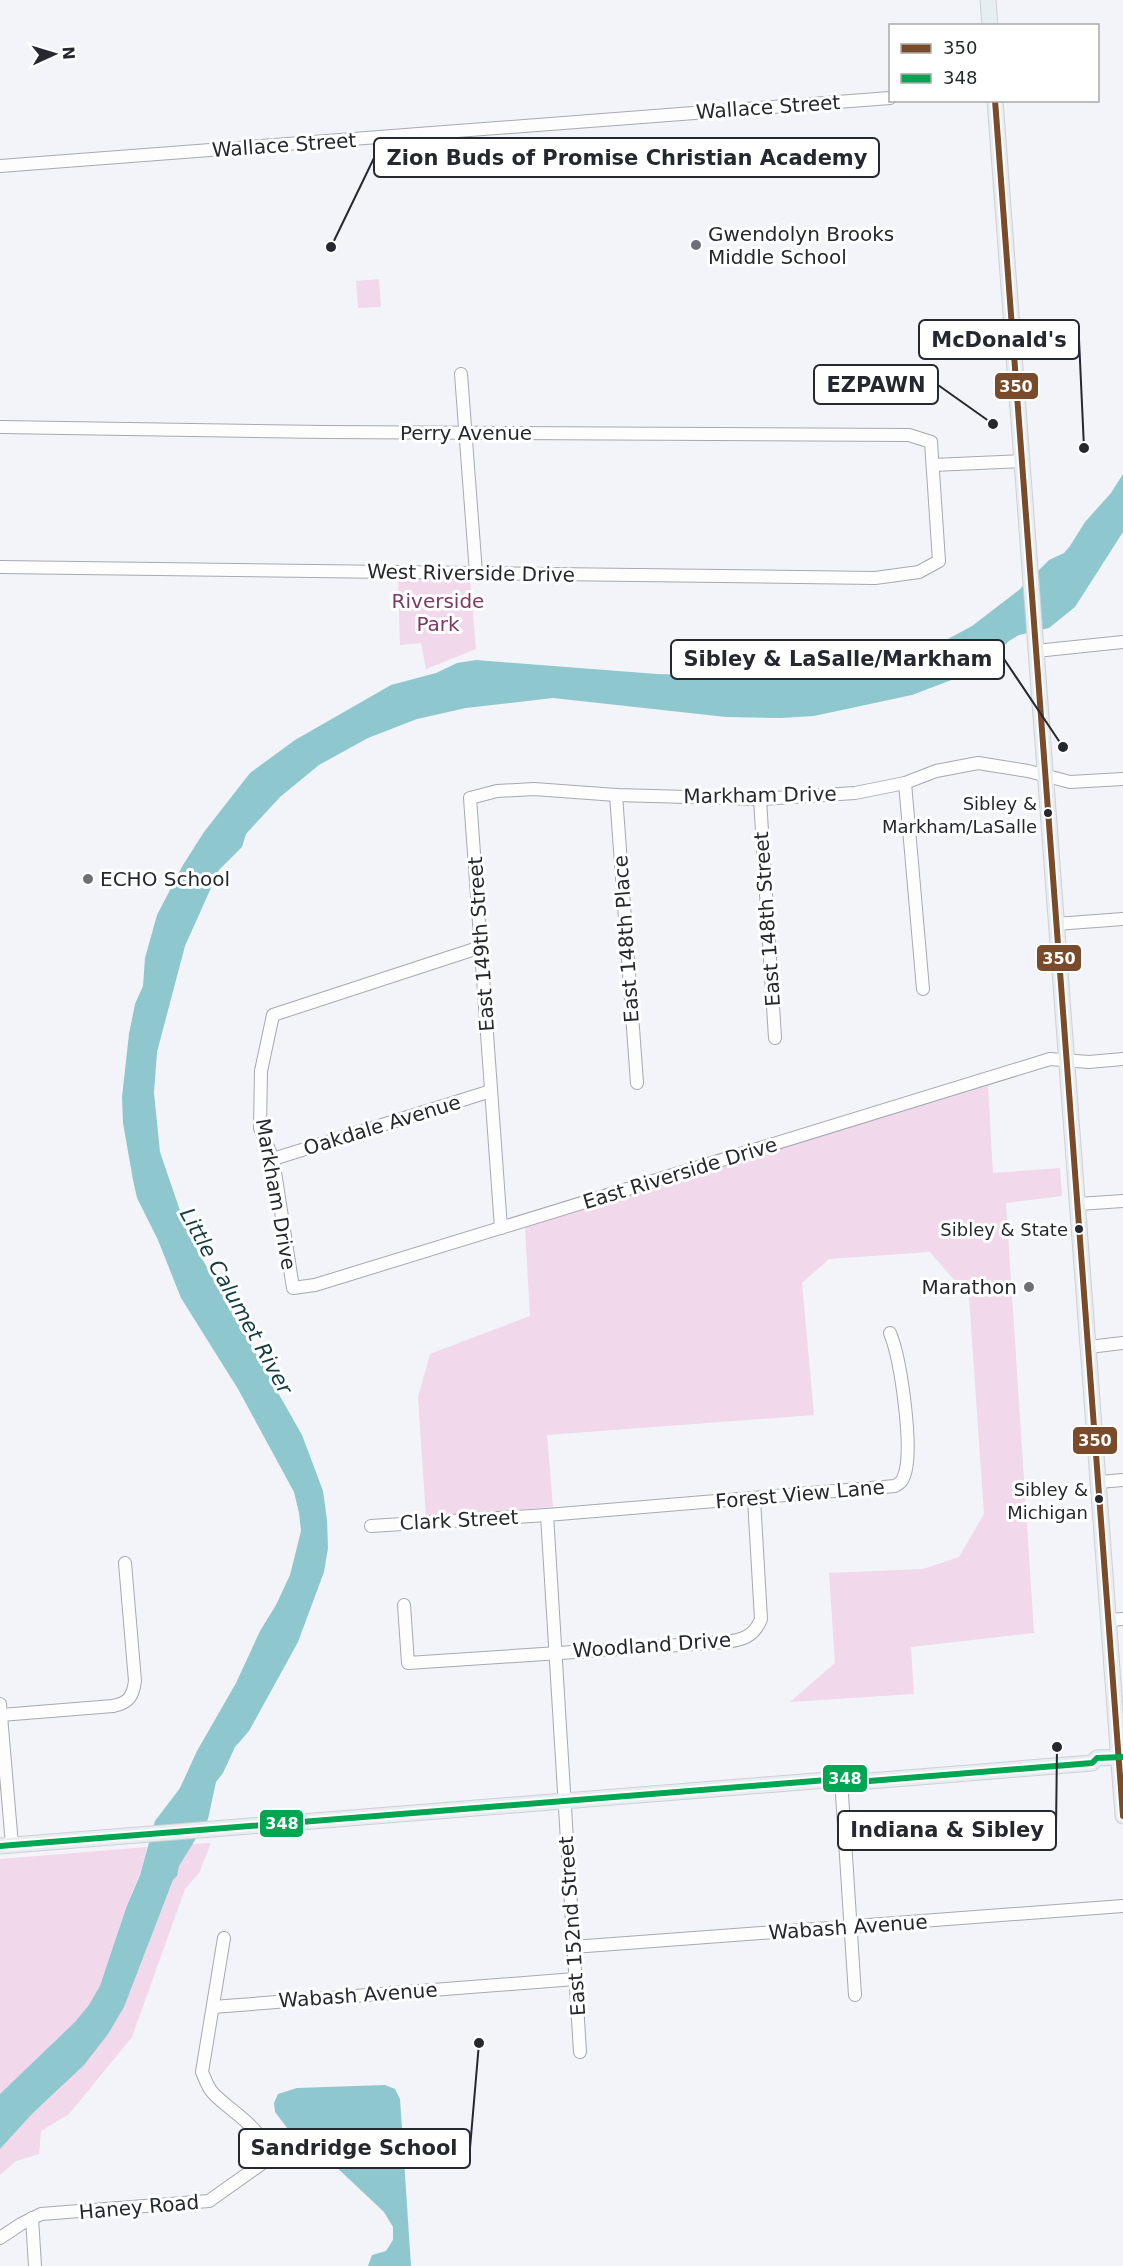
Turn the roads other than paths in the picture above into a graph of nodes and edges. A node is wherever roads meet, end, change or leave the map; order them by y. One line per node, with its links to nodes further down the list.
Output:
1 (988, 0): 2 (main road)
2 (990, 24)
3 (889, 98): 5 (street, Wallace Street)
4 (995, 102): 9 (main road)
5 (0, 166)
6 (461, 374): 8 (street)
7 (0, 427): 8 (street, Perry Avenue)
8 (466, 432): 10 (street, Perry Avenue); 12 (street)
9 (1021, 461): 10 (street); 14 (main road)
10 (933, 465): 12 (street, West Riverside Drive)
11 (0, 567): 12 (street, West Riverside Drive)
12 (476, 573)
13 (1123, 642): 14 (street)
14 (1035, 648): 15 (main road)
15 (1046, 777): 16 (street, Markham Drive); 17 (street, Markham Drive); 22 (main road)
16 (1123, 779)
17 (904, 783): 20 (street, Markham Drive); 24 (street)
18 (616, 795): 19 (street, Markham Drive); 20 (street, Markham Drive); 28 (street, East 148th Place)
19 (470, 798): 23 (street, East 149th Street)
20 (760, 799): 25 (street, East 148th Street)
21 (1123, 919): 22 (street)
22 (1056, 924): 27 (main road)
23 (481, 947): 29 (street, East 149th Street); 30 (street, Markham Drive)
24 (923, 988)
25 (775, 1038)
26 (1123, 1059): 27 (street, East Riverside Drive)
27 (1067, 1060): 32 (main road); 33 (street, East Riverside Drive)
28 (637, 1083)
29 (491, 1091): 30 (street, Oakdale Avenue); 33 (street, East 149th Street)
30 (273, 1159): 34 (street, Markham Drive)
31 (1123, 1201): 32 (street)
32 (1078, 1204): 37 (main road)
33 (501, 1228): 34 (street, East Riverside Drive)
34 (293, 1288)
35 (890, 1334): 40 (street, Forest View Lane)
36 (1123, 1343): 37 (street)
37 (1089, 1347): 39 (main road)
38 (1123, 1480): 39 (street)
39 (1099, 1482): 45 (main road)
40 (754, 1499): 41 (street, Forest View Lane); 46 (street, Woodland Drive)
41 (547, 1515): 42 (street, Clark Street); 46 (street, East 152nd Street)
42 (371, 1526)
43 (126, 1563): 48 (street)
44 (404, 1605): 46 (street, Woodland Drive)
45 (1116, 1620): 49 (main road)
46 (555, 1652): 51 (street, East 152nd Street)
47 (0, 1704): 48 (street)
48 (1, 1716): 53 (street)
49 (1121, 1758): 50 (main road); 52 (main road)
50 (846, 1779): 51 (main road); 55 (street)
51 (564, 1801): 53 (main road); 57 (street, East 152nd Street)
52 (1123, 1816)
53 (6, 1845)
54 (1123, 1906): 55 (street, Wabash Avenue)
55 (851, 1927): 57 (street, Wabash Avenue); 59 (street)
56 (224, 1938): 60 (street)
57 (573, 1947): 58 (street, East 152nd Street)
58 (575, 1979): 60 (street, Wabash Avenue); 61 (street, East 152nd Street)
59 (855, 1995)
60 (213, 2007): 62 (street, Haney Road)
61 (580, 2052)
62 (32, 2218): 63 (street, Haney Road); 64 (street)
63 (0, 2238)
64 (35, 2266)

